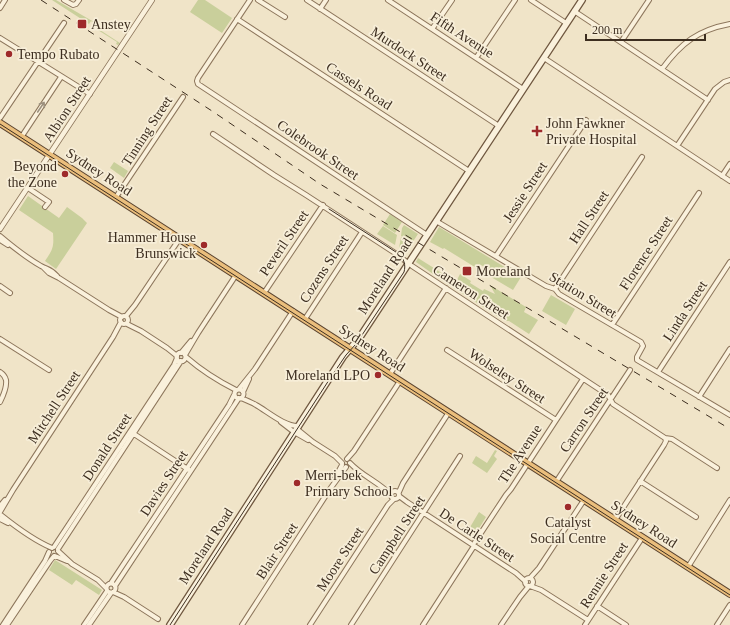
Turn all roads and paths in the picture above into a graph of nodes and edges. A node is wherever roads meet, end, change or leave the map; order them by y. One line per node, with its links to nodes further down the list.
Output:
1 (5, 0): 15 (street)
2 (64, 0): 3 (street)
3 (79, 0)
4 (152, 0): 33 (street, Albion Street)
5 (250, 0): 19 (street)
6 (258, 0): 18 (street)
7 (307, 0): 16 (street, Murdock Street)
8 (326, 0): 16 (street)
9 (389, 0): 23 (street, Fifth Avenue)
10 (452, 0): 23 (street)
11 (515, 0): 26 (street)
12 (531, 0): 21 (street)
13 (582, 0): 17 (main road, Moreland Road)
14 (649, 0): 25 (street)
15 (0, 8)
16 (320, 9): 39 (street, Murdock Street)
17 (574, 11): 21 (main road, Moreland Road); 25 (street)
18 (284, 17)
19 (238, 19): 46 (street, Cassels Road); 57 (street, Colebrook Street)
20 (64, 23): 28 (street)
21 (566, 24): 27 (main road, Moreland Road)
22 (730, 24): 29 (street)
23 (432, 29): 26 (street, Fifth Avenue)
24 (0, 38): 28 (street)
25 (621, 42): 29 (street)
26 (476, 58): 32 (street, Fifth Avenue)
27 (544, 58): 32 (main road, Moreland Road); 42 (street)
28 (37, 62): 30 (street); 36 (street)
29 (662, 69): 35 (street)
30 (61, 77): 33 (street); 41 (street, one-way to 30)
31 (730, 80): 35 (street)
32 (523, 89): 39 (main road, Moreland Road)
33 (90, 94): 43 (street, Albion Street)
34 (183, 96): 51 (street, Tinning Street)
35 (708, 100): 42 (street)
36 (0, 118)
37 (586, 120): 62 (street, Jessie Street)
38 (0, 123): 41 (highway, Sydney Road)
39 (499, 126): 46 (main road, Moreland Road)
40 (212, 134): 52 (street, Cameron Street)
41 (22, 136): 43 (highway, Sydney Road)
42 (677, 146): 47 (street)
43 (50, 155): 49 (street, Albion Street); 51 (highway, Sydney Road)
44 (642, 157): 68 (street, Hall Street)
45 (730, 164): 47 (street)
46 (469, 171): 54 (main road, Moreland Road)
47 (722, 176): 48 (street)
48 (730, 181)
49 (28, 188): 53 (street); 55 (street, Albion Street)
50 (699, 193): 74 (street, Florence Street)
51 (116, 198): 59 (highway, Sydney Road)
52 (322, 205): 56 (street, Cameron Street); 70 (street, Peveril Street)
53 (45, 207)
54 (436, 221): 57 (main road, Moreland Road); 62 (street, Station Street)
55 (0, 229)
56 (362, 232): 64 (street, Cameron Street); 72 (street, Cozens Street)
57 (427, 235): 64 (main road, Moreland Road)
58 (0, 236): 61 (street, De Carle Street)
59 (180, 238): 65 (highway, Sydney Road); 73 (street, Mitchell Street)
60 (0, 240): 61 (street, De Carle Street)
61 (14, 248): 73 (street, De Carle Street)
62 (496, 256): 68 (street, Station Street)
63 (730, 262): 83 (street, Linda Street)
64 (408, 263): 67 (street, Cameron Street); 76 (main road, Moreland Road)
65 (236, 275): 70 (highway, Sydney Road); 79 (street, Donald Street)
66 (0, 286): 69 (street)
67 (446, 288): 84 (street); 85 (street, Cameron Street)
68 (555, 289): 74 (street, Station Street)
69 (10, 293)
70 (264, 293): 71 (highway, Sydney Road)
71 (293, 311): 72 (highway, Sydney Road); 87 (street, Davies Street)
72 (305, 319): 76 (highway, Sydney Road)
73 (125, 320): 79 (street, De Carle Street); 105 (street, Mitchell Street)
74 (612, 325): 83 (street, Station Street)
75 (0, 338): 80 (street)
76 (350, 349): 84 (highway, Sydney Road); 95 (main road, Moreland Road)
77 (730, 349): 88 (street)
78 (447, 350): 94 (street, Wolseley Street)
79 (181, 357): 87 (street, De Carle Street); 96 (street, Donald Street)
80 (49, 370)
81 (630, 370): 89 (street, Carron Street)
82 (0, 372): 90 (street)
83 (658, 372): 88 (street)
84 (390, 374): 86 (highway, Sydney Road)
85 (583, 378): 89 (street, Cameron Street); 94 (street, The Avenue)
86 (400, 381): 91 (highway, Sydney Road); 99 (street, Blair Street)
87 (239, 394): 93 (street, De Carle Street); 102 (street, Davies Street)
88 (699, 397): 92 (street)
89 (611, 400): 97 (street, Cameron Street); 104 (street, Carron Street)
90 (0, 402)
91 (449, 412): 100 (highway, Sydney Road); 106 (street, Moore Street)
92 (730, 415)
93 (275, 416): 95 (street, De Carle Street); 95 (street, De Carle Street)
94 (556, 420): 100 (street, The Avenue)
95 (297, 429): 99 (street, De Carle Street); 129 (main road, Moreland Road)
96 (132, 433): 102 (street); 116 (street, Donald Street)
97 (665, 438): 101 (street, Cameron Street); 103 (street)
98 (460, 456): 110 (street, Campbell Street)
99 (346, 463): 106 (street, De Carle Street); 130 (street, Blair Street)
100 (527, 463): 104 (highway, Sydney Road); 115 (street, The Avenue)
101 (717, 468)
102 (189, 470): 119 (street, Davies Street)
103 (640, 481): 112 (street); 113 (street)
104 (556, 482): 107 (highway, Sydney Road)
105 (13, 490): 109 (street, Mitchell Street); 111 (street, Mitchell Street)
106 (395, 495): 110 (street, De Carle Street); 131 (street, Moore Street)
107 (584, 500): 113 (highway, Sydney Road); 118 (street)
108 (730, 500): 117 (street)
109 (0, 506)
110 (424, 513): 115 (street, De Carle Street); 132 (street, Campbell Street)
111 (0, 515): 116 (street)
112 (696, 517)
113 (615, 520): 114 (highway, Sydney Road)
114 (642, 538): 117 (highway, Sydney Road); 122 (street, Rennie Street)
115 (475, 544): 118 (street, De Carle Street); 133 (street, The Avenue)
116 (54, 551): 119 (street); 125 (street, Donald Street); 126 (street, Donald Street)
117 (688, 566): 120 (highway, Sydney Road)
118 (530, 582): 124 (street, De Carle Street); 134 (street)
119 (111, 588): 123 (street); 127 (street, Davies Street); 128 (street, Davies Street)
120 (730, 594)
121 (730, 605): 137 (street)
122 (597, 606): 124 (street, Rennie Street); 136 (street)
123 (158, 619)
124 (588, 620): 135 (street, Rennie Street)
125 (3, 625)
126 (7, 625)
127 (84, 625)
128 (89, 625)
129 (170, 625)
130 (242, 625)
131 (310, 625)
132 (352, 625)
133 (423, 625)
134 (501, 625)
135 (585, 625)
136 (626, 625)
137 (717, 625)

